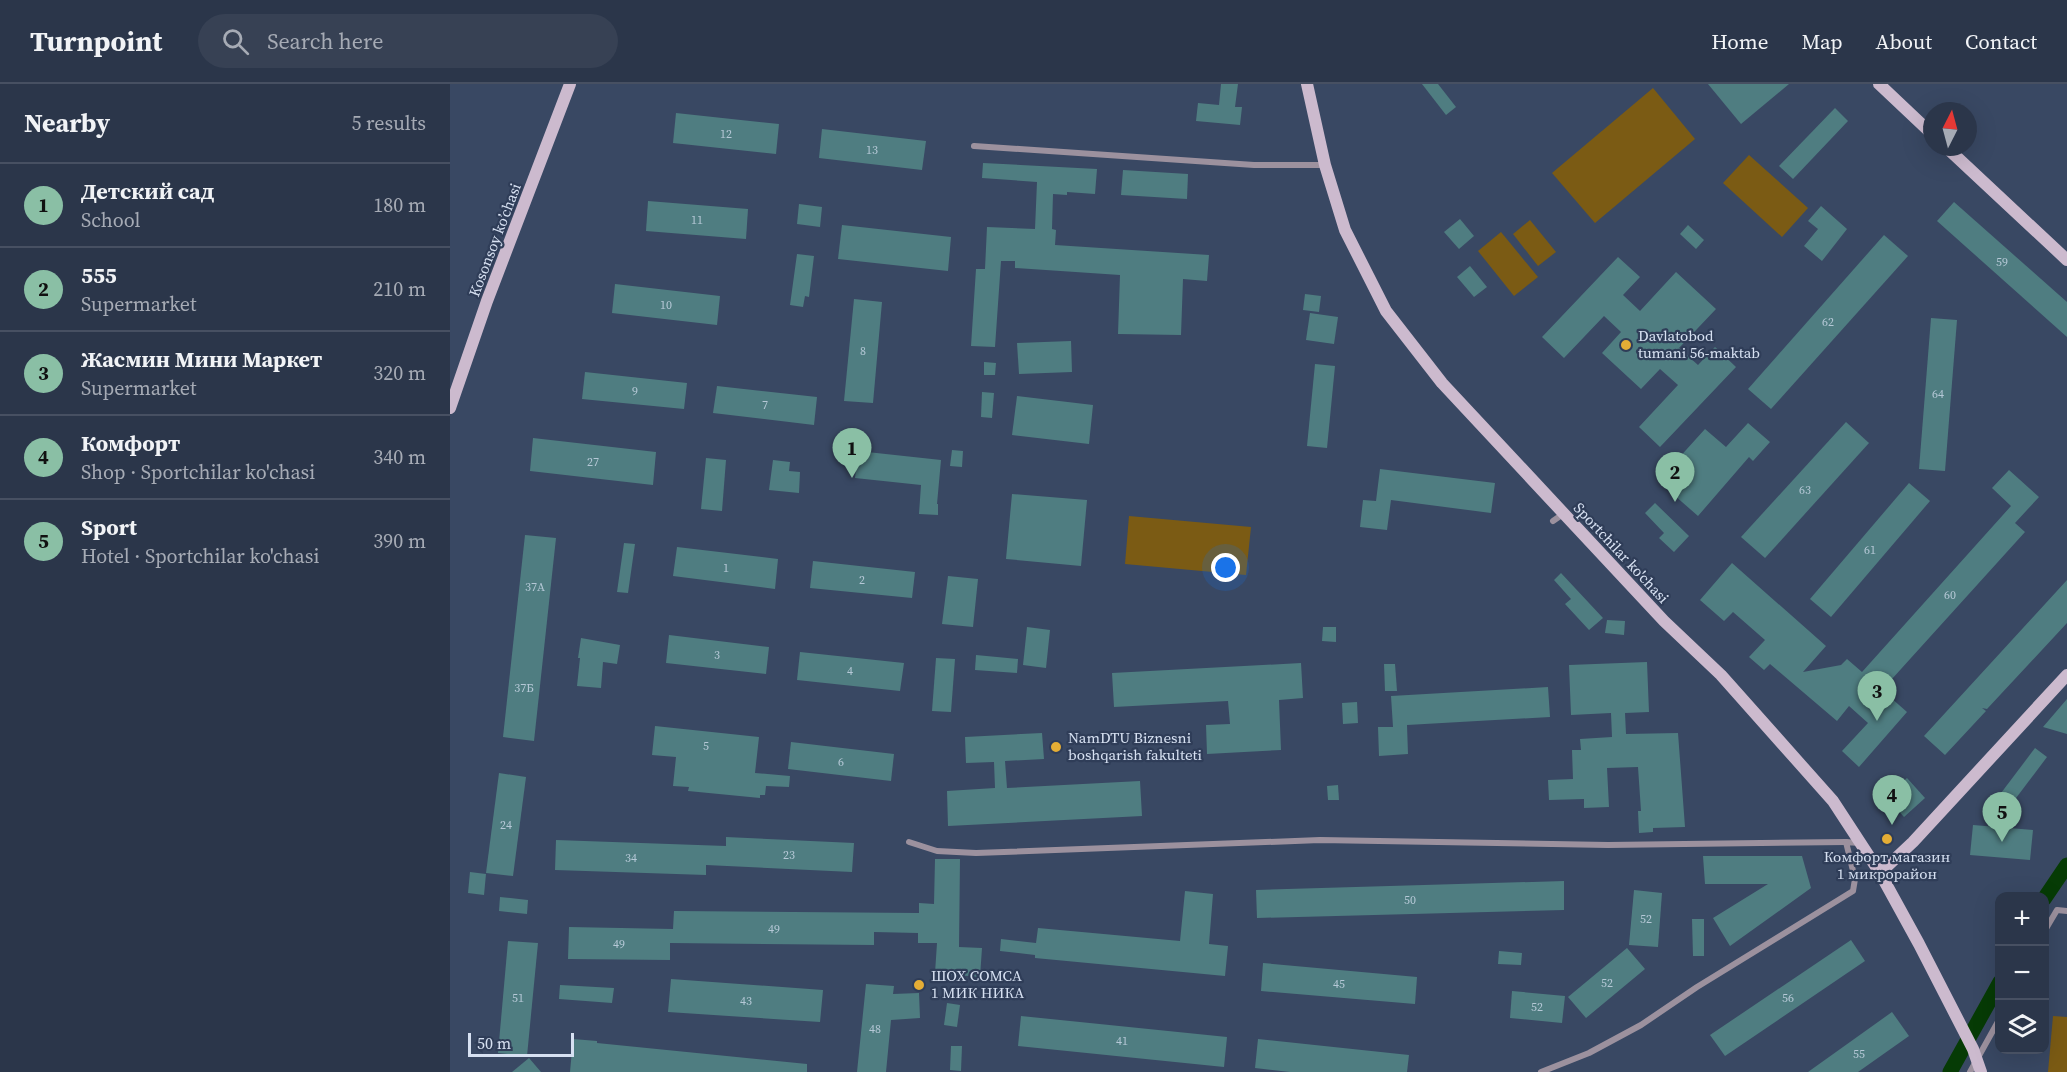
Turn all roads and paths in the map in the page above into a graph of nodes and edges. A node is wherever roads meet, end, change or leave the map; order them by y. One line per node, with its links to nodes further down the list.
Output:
1 (570, 84): 9 (street, Kosonsoy ko’chasi)
2 (1307, 84): 7 (street, Sportchilar ko'chasi)
3 (1879, 84): 4 (street)
4 (1923, 126)
5 (974, 146): 7 (street)
6 (1956, 156): 8 (street)
7 (1325, 165): 13 (street, Sportchilar ko'chasi)
8 (2067, 260)
9 (450, 408)
10 (2067, 675): 14 (street)
11 (909, 842): 12 (street)
12 (1846, 842): 13 (street); 19 (street)
13 (1862, 843): 14 (street, Sportchilar ko'chasi)
14 (1880, 873): 18 (street, Sportchilar ko'chasi)
15 (2067, 910): 16 (street)
16 (2049, 923)
17 (1995, 1026): 18 (street)
18 (1977, 1060): 20 (street)
19 (1540, 1072)
20 (1970, 1072)

